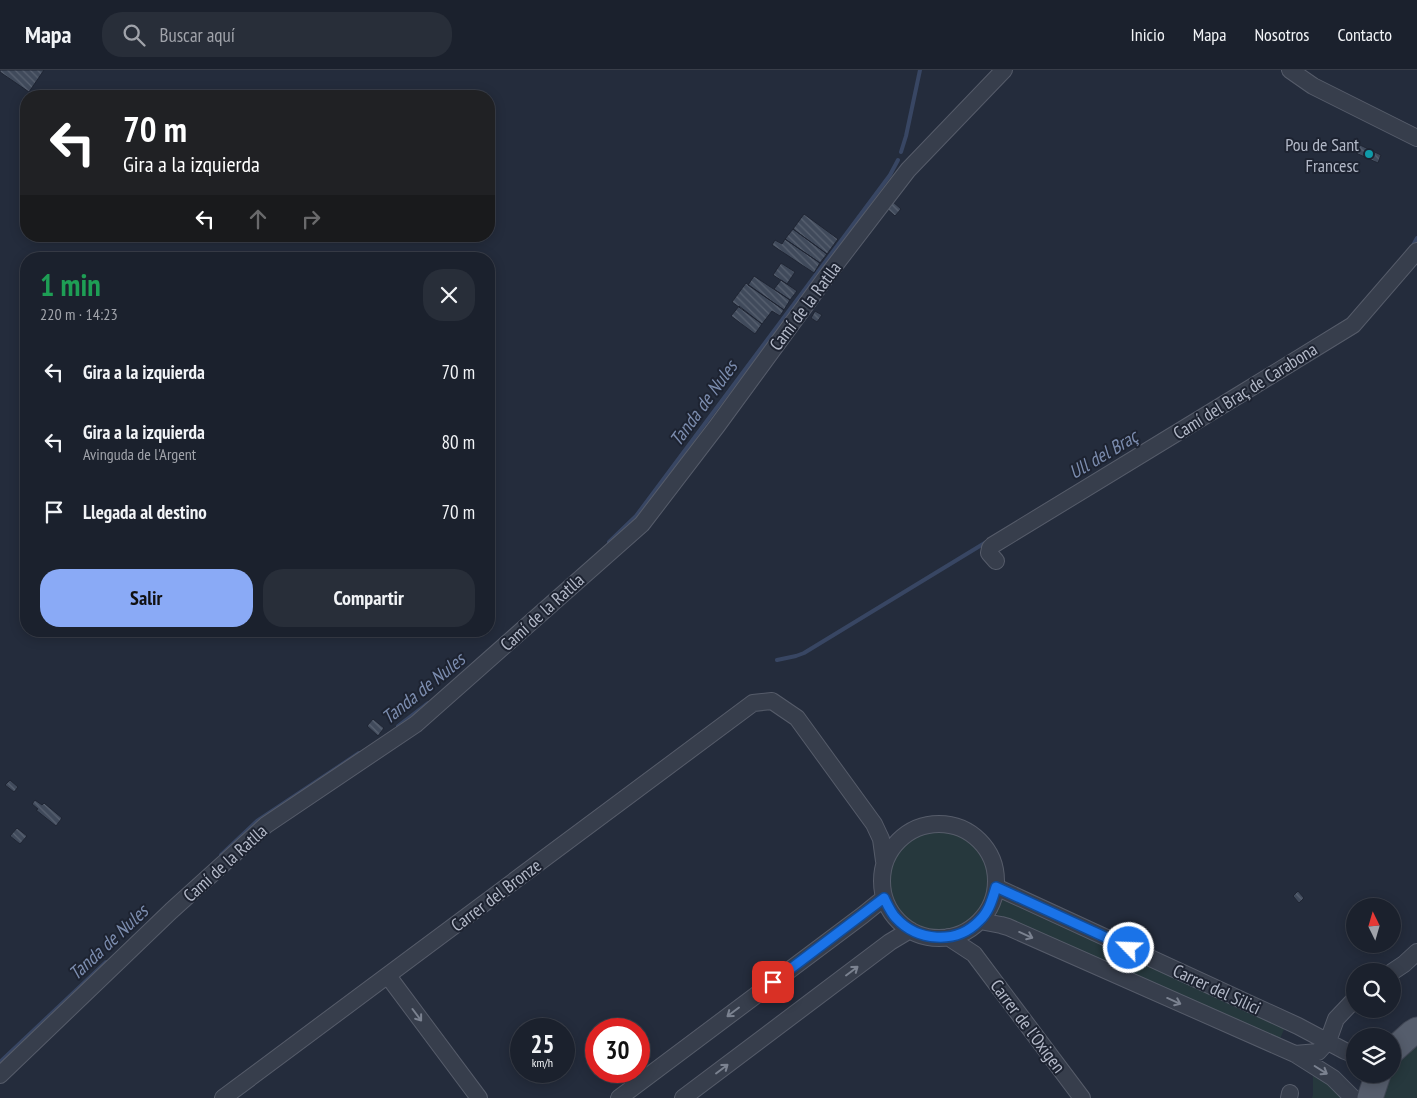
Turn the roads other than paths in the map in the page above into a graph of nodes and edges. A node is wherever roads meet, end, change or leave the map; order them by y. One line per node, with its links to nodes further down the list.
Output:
1 (1004, 70): 26 (street, Camí de la Ratlla)
2 (1290, 70): 3 (street)
3 (1417, 138)
4 (1417, 251): 5 (street, Camí del Braç de Carabona)
5 (996, 560)
6 (874, 824): 7 (street); 8 (street); 17 (street, Carrer del Bronze)
7 (903, 836): 8 (street); 9 (street)
8 (884, 861): 10 (street)
9 (996, 887): 11 (street); 20 (street, Carrer del Silici)
10 (884, 898): 12 (street); 31 (street, one-way to 31)
11 (975, 924): 13 (street); 15 (street); 25 (street, Carrer del Silici, one-way to 25)
12 (910, 930): 13 (street); 32 (street, one-way to 12)
13 (948, 937): 15 (street, Carrer de l'Oxigen)
14 (1417, 952): 16 (street)
15 (974, 954): 28 (street, Carrer de l'Oxigen)
16 (1401, 966)
17 (388, 976): 29 (street, Carrer del Bronze); 30 (street, one-way to 30)
18 (1346, 1008): 19 (street)
19 (1336, 1019): 20 (street); 22 (street)
20 (1298, 1026): 22 (street, Carrer del Silici)
21 (1417, 1030): 23 (main road)
22 (1328, 1041): 24 (street, Carrer del Silici); 25 (street)
23 (1401, 1043)
24 (1346, 1052)
25 (1295, 1054): 33 (street, Carrer del Silici, one-way to 33)
26 (0, 1075)
27 (1374, 1083): 34 (main road)
28 (1080, 1097)
29 (223, 1098)
30 (479, 1098)
31 (619, 1098)
32 (683, 1098)
33 (1353, 1098)
34 (1370, 1098)

